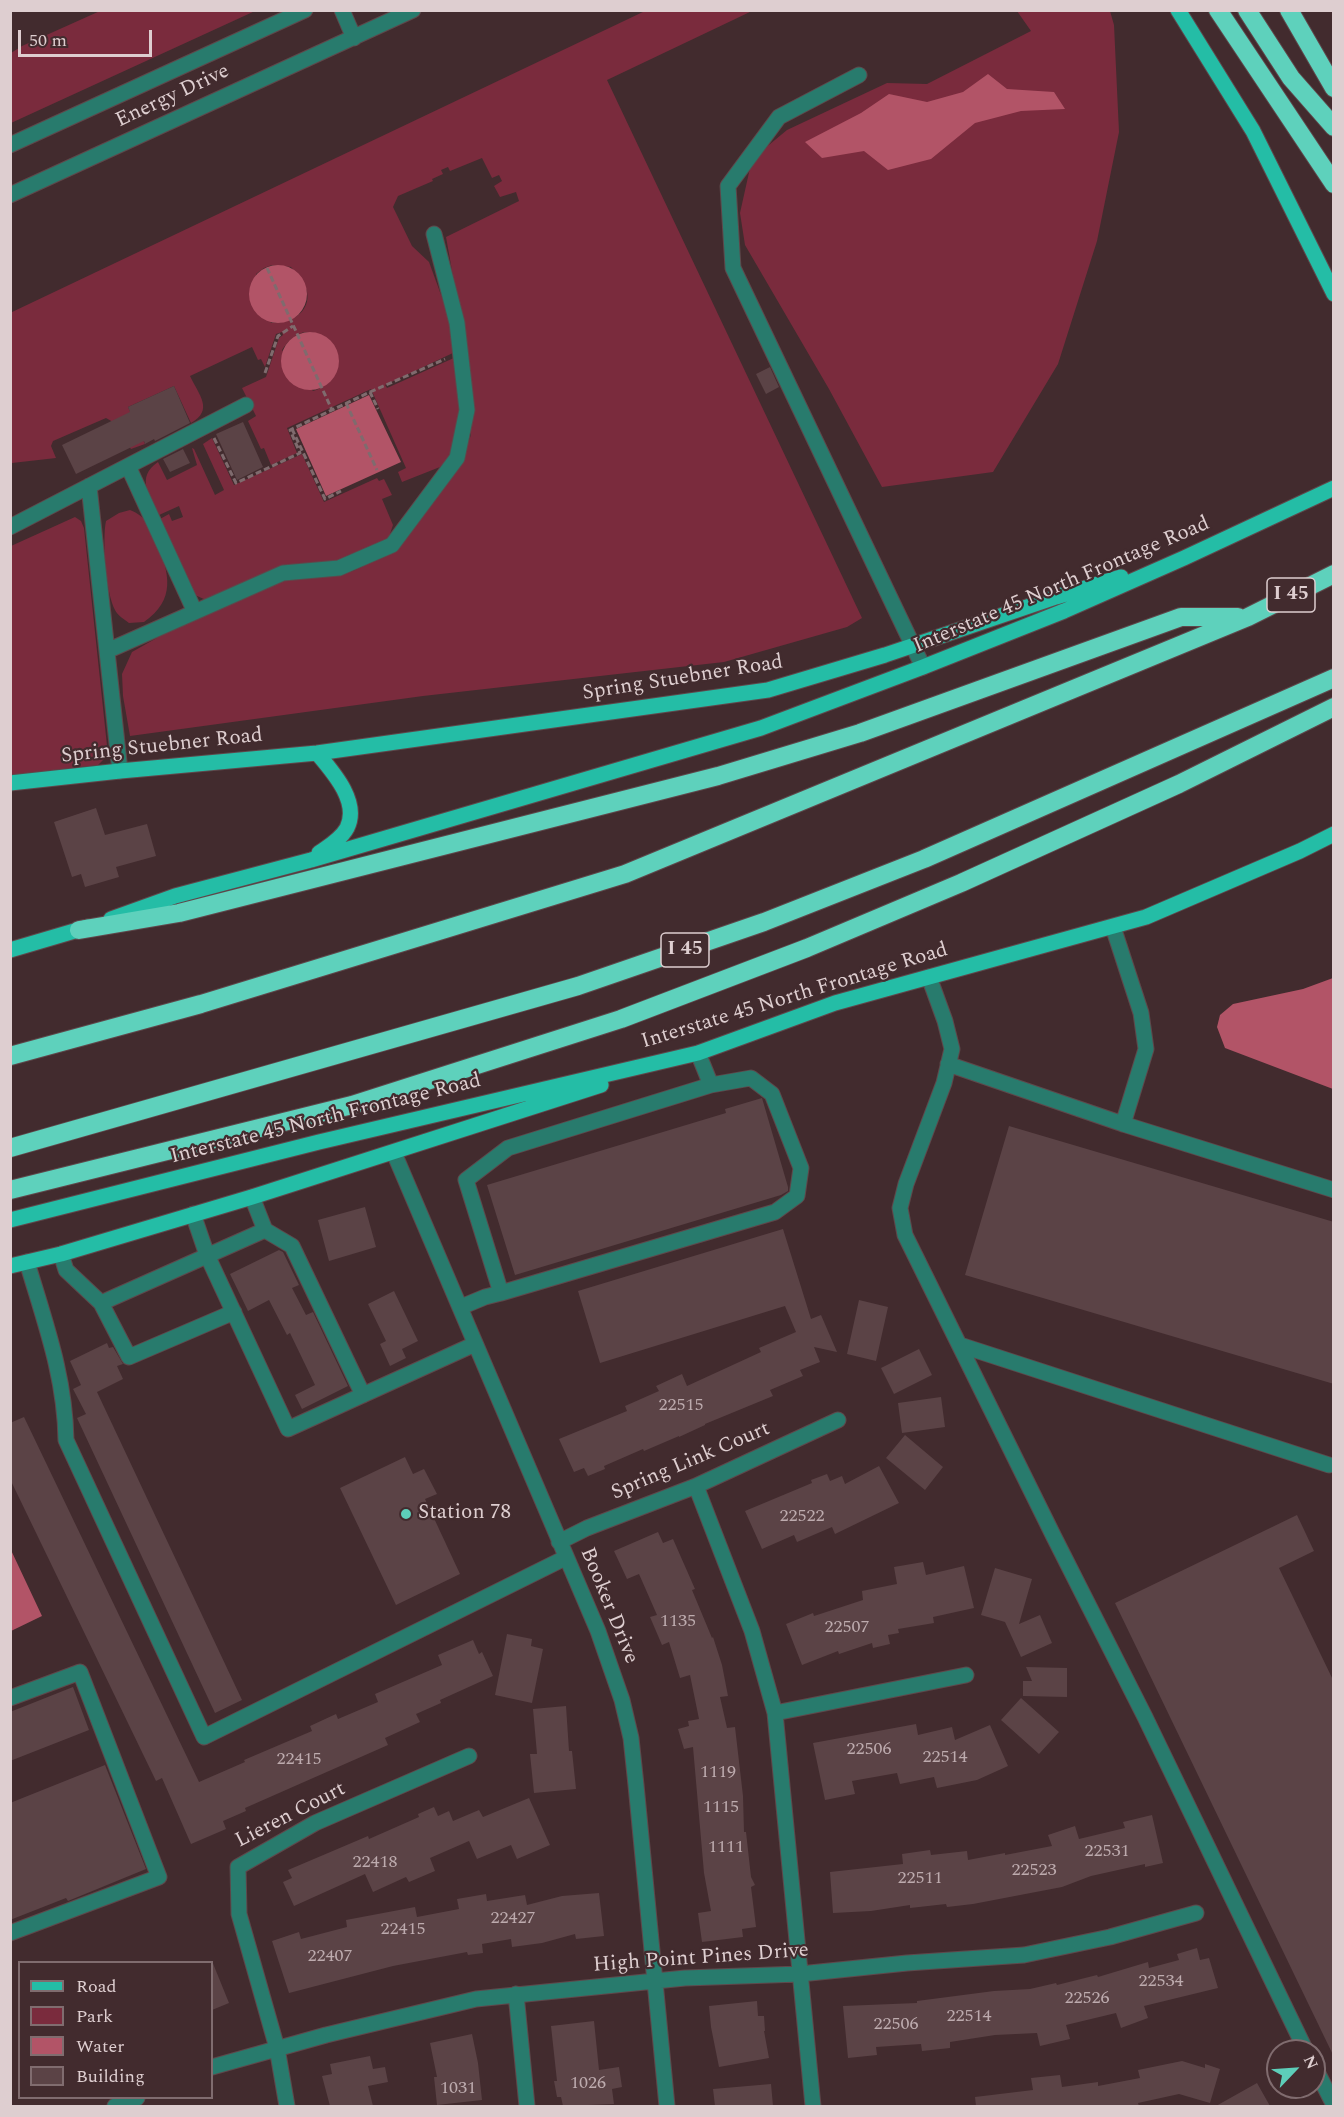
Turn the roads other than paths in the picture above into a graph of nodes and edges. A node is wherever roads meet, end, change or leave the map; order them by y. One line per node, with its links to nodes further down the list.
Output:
1 (304, 10): 12 (street, Energy Drive)
2 (342, 10): 8 (street)
3 (413, 10): 8 (street, Energy Drive)
4 (1178, 10): 16 (main road)
5 (1218, 10): 13 (highway)
6 (1247, 10): 11 (highway)
7 (1291, 15): 10 (highway)
8 (354, 38): 14 (street, Energy Drive)
9 (859, 75): 26 (street)
10 (1334, 88)
11 (1334, 127)
12 (10, 145)
13 (1334, 184)
14 (10, 195)
15 (434, 234): 24 (street)
16 (1334, 294)
17 (246, 405): 18 (street)
18 (128, 466): 19 (street); 24 (street)
19 (89, 486): 21 (street); 27 (street)
20 (1334, 488): 22 (main road, Interstate 45 North Frontage Road)
21 (10, 527)
22 (1184, 558): 26 (main road, Spring Stuebner Road); 28 (main road, Interstate 45 North Frontage Road)
23 (1334, 574): 25 (highway, I 45)
24 (195, 612): 27 (street)
25 (1248, 617): 37 (highway); 41 (highway, I 45)
26 (913, 645): 28 (street); 31 (main road, Spring Stuebner Road)
27 (107, 651): 32 (street)
28 (923, 667): 35 (main road, Interstate 45 North Frontage Road)
29 (1334, 678): 45 (highway, I 45)
30 (1334, 707): 47 (highway)
31 (317, 753): 32 (main road, Spring Stuebner Road); 35 (main road)
32 (120, 771): 33 (main road, Spring Stuebner Road)
33 (10, 783)
34 (1334, 834): 36 (main road, Interstate 45 North Frontage Road)
35 (311, 860): 37 (main road, Interstate 45 North Frontage Road)
36 (1113, 927): 39 (main road, Interstate 45 North Frontage Road); 44 (street)
37 (79, 930): 38 (main road, Interstate 45 North Frontage Road)
38 (10, 950)
39 (929, 977): 40 (main road, Interstate 45 North Frontage Road); 42 (street)
40 (698, 1053): 43 (street); 46 (main road); 51 (main road, Interstate 45 North Frontage Road)
41 (10, 1056)
42 (948, 1064): 44 (street); 62 (street)
43 (711, 1085): 57 (street); 57 (street)
44 (1124, 1124): 48 (street)
45 (10, 1148)
46 (394, 1153): 49 (main road); 59 (street, Booker Drive)
47 (10, 1190)
48 (1334, 1190)
49 (252, 1197): 50 (main road); 52 (street)
50 (193, 1214): 53 (main road); 54 (street)
51 (10, 1220)
52 (265, 1230): 54 (street); 63 (street)
53 (61, 1254): 55 (main road); 58 (street)
54 (207, 1255): 58 (street); 60 (street)
55 (27, 1262): 56 (main road); 68 (street)
56 (10, 1266)
57 (501, 1293): 59 (street)
58 (101, 1303): 60 (street)
59 (460, 1307): 61 (street, Booker Drive)
60 (234, 1312): 63 (street)
61 (476, 1344): 63 (street); 67 (street, Booker Drive)
62 (960, 1345): 65 (street); 78 (street)
63 (363, 1395)
64 (838, 1420): 66 (street, Spring Link Court)
65 (1332, 1469)
66 (696, 1486): 67 (street, Spring Link Court); 71 (street)
67 (559, 1542): 68 (street, Booker Drive)
68 (565, 1558): 76 (street, Booker Drive)
69 (966, 1675): 71 (street)
70 (10, 1698): 74 (street)
71 (775, 1713): 75 (street)
72 (469, 1756): 79 (street, Lieren Court)
73 (1196, 1914): 75 (street, High Point Pines Drive)
74 (10, 1933)
75 (800, 1974): 76 (street, High Point Pines Drive); 88 (street)
76 (655, 1981): 77 (street, High Point Pines Drive); 87 (street, Booker Drive)
77 (516, 1994): 79 (street, High Point Pines Drive); 86 (street)
78 (1300, 2039)
79 (277, 2048): 80 (street, High Point Pines Drive); 85 (street)
80 (213, 2067)
81 (1326, 2089): 83 (street)
82 (132, 2099): 84 (street)
83 (1334, 2105)
84 (115, 2106)
85 (287, 2106)
86 (527, 2106)
87 (667, 2106)
88 (813, 2106)

